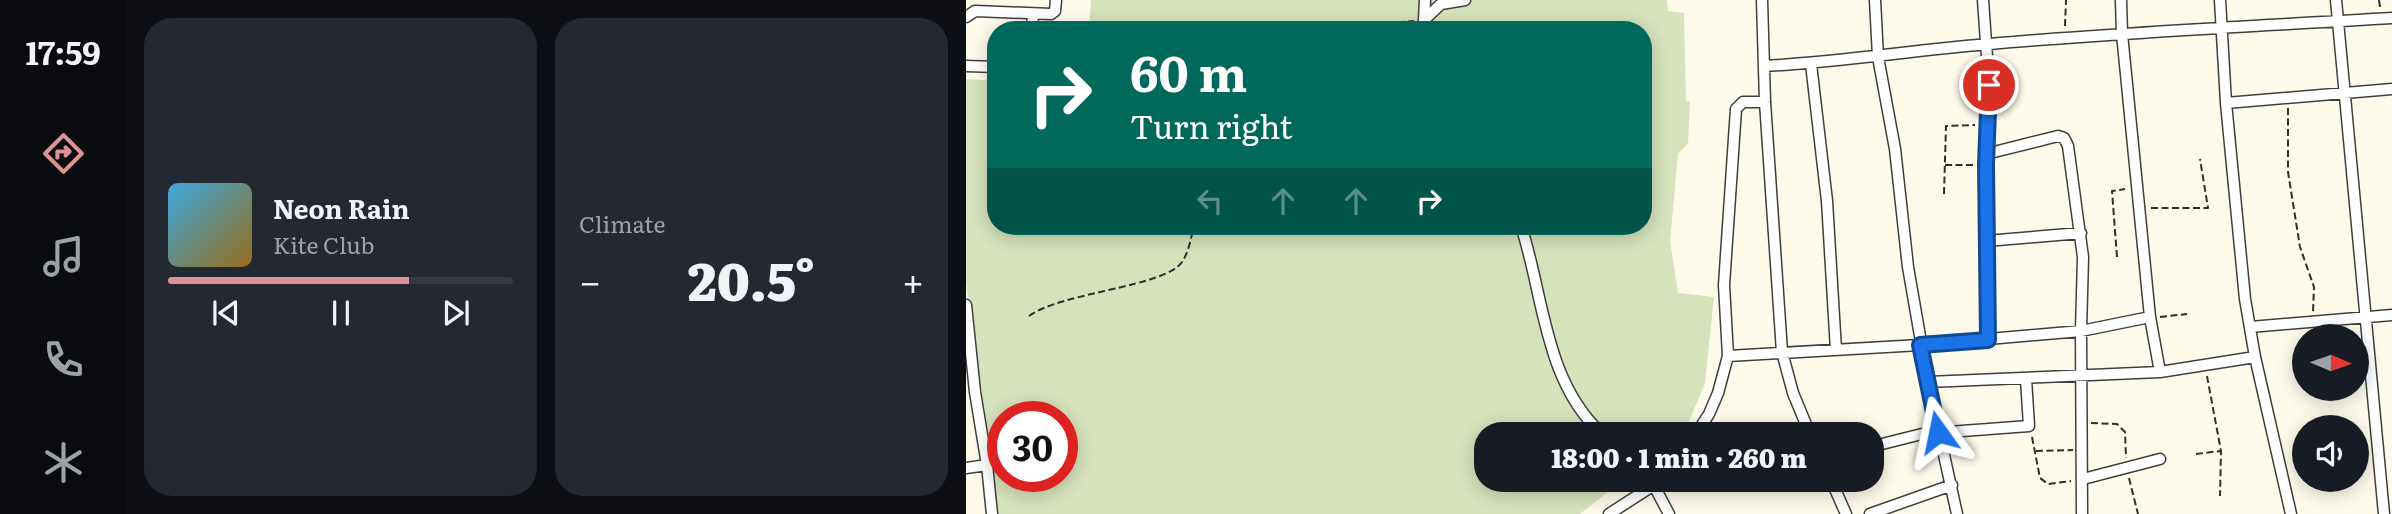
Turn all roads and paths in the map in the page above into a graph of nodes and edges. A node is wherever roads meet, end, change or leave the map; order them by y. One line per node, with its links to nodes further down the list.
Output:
1 (1056, 0): 11 (street)
2 (1424, 0): 15 (street)
3 (1465, 0): 16 (street)
4 (1762, 0): 25 (street)
5 (1875, 0): 22 (street)
6 (1983, 0): 21 (street)
7 (2066, 0): 20 (path)
8 (2121, 0): 19 (street)
9 (2220, 0): 18 (street)
10 (2336, 0): 17 (street)
11 (1033, 14): 12 (street); 14 (street)
12 (966, 17)
13 (2392, 18): 17 (street)
14 (1033, 21)
15 (1425, 21)
16 (1428, 21)
17 (2338, 21): 18 (street); 28 (street)
18 (2221, 28): 19 (street); 31 (street)
19 (2122, 34): 20 (street); 36 (street)
20 (2065, 38): 21 (street)
21 (1987, 44): 22 (street); 32 (street)
22 (1878, 57): 23 (street); 55 (street)
23 (1811, 64): 25 (street); 56 (street)
24 (966, 66): 26 (street)
25 (1764, 66): 30 (street)
26 (987, 67)
27 (2392, 89): 28 (street)
28 (2345, 93): 29 (street); 49 (street)
29 (2288, 99): 31 (street); 50 (path)
30 (1765, 102): 57 (street); 58 (street)
31 (2226, 103): 52 (street)
32 (1987, 125): 34 (street); 35 (path)
33 (2200, 159): 38 (path)
34 (1986, 160): 35 (path); 39 (street); 42 (street)
35 (1945, 165): 37 (path)
36 (2138, 187): 38 (street); 43 (path)
37 (1944, 194)
38 (2139, 208): 48 (street)
39 (2081, 233): 42 (street); 53 (street)
40 (1192, 235): 47 (path)
41 (1524, 235): 66 (street)
42 (1986, 241): 54 (street)
43 (2117, 257)
44 (966, 305): 51 (street)
45 (2187, 314): 48 (path)
46 (2392, 315): 49 (street)
47 (1029, 316)
48 (2150, 317): 53 (street); 61 (street)
49 (2365, 317): 50 (street); 97 (street)
50 (2312, 320): 52 (street)
51 (967, 321): 65 (street)
52 (2250, 327): 59 (street)
53 (2081, 331): 54 (street); 62 (street)
54 (1988, 340): 55 (street)
55 (1920, 345): 56 (street); 64 (street)
56 (1836, 350): 57 (street)
57 (1782, 352): 58 (street); 68 (street)
58 (1728, 356): 67 (street)
59 (2255, 357): 60 (street); 96 (street)
60 (2205, 366): 61 (street); 75 (path)
61 (2160, 372): 62 (street)
62 (2082, 376): 63 (street); 69 (street)
63 (2026, 379): 64 (street); 70 (street)
64 (1928, 382): 71 (street)
65 (970, 393): 78 (street)
66 (1590, 422)
67 (1704, 422)
68 (1805, 422)
69 (2081, 422): 73 (street); 80 (path)
70 (2029, 426): 71 (street); 74 (path)
71 (1938, 432): 72 (street); 82 (street)
72 (1884, 443)
73 (2081, 450): 74 (path); 81 (street)
74 (2035, 451): 81 (path)
75 (2221, 451): 76 (path); 87 (path)
76 (2196, 454)
77 (2160, 459): 80 (street)
78 (987, 465): 79 (street)
79 (966, 468)
80 (2126, 469): 81 (street); 95 (path)
81 (2083, 479): 94 (street)
82 (1952, 485): 92 (street); 93 (street)
83 (990, 492): 88 (street)
84 (1639, 492): 89 (street)
85 (1658, 492): 90 (street)
86 (1836, 492): 91 (street)
87 (2220, 496)
88 (992, 514)
89 (1609, 514)
90 (1669, 514)
91 (1846, 514)
92 (1870, 514)
93 (1957, 514)
94 (2082, 514)
95 (2138, 514)
96 (2291, 514)
97 (2384, 514)

